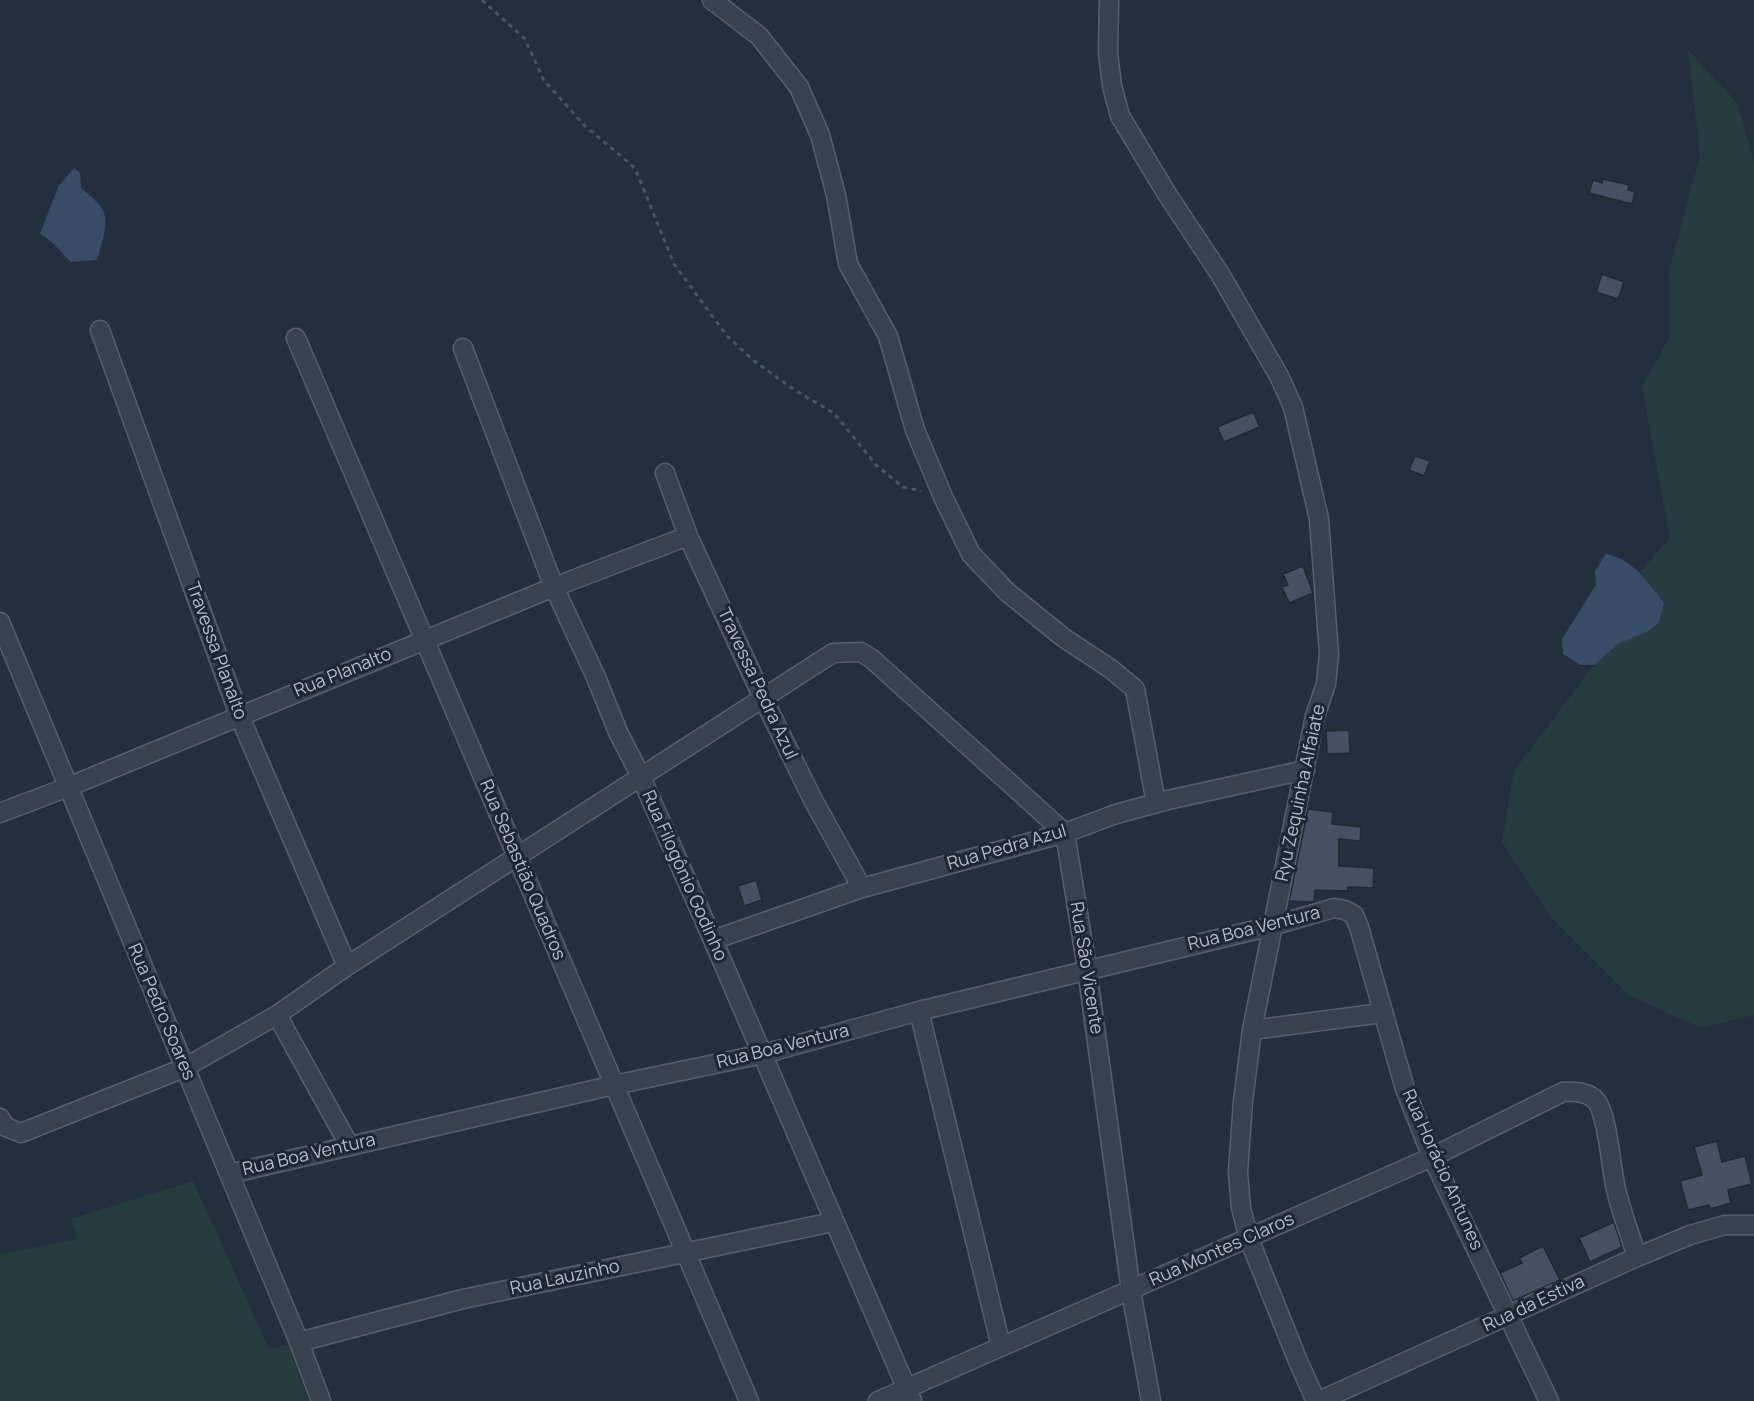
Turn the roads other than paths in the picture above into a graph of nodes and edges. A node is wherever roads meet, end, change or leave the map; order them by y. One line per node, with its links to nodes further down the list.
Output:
1 (712, 0): 16 (street)
2 (1109, 0): 13 (street, Ryu Zequinha Alfaiate)
3 (100, 330): 12 (street, Travessa Planalto)
4 (296, 338): 10 (street, Rua Sebastião Quadros)
5 (463, 348): 8 (street, Rua Filogônio Godinho)
6 (665, 473): 7 (street, Travessa Pedra Azul)
7 (687, 536): 8 (street, Rua Planalto); 11 (street, Travessa Pedra Azul)
8 (554, 587): 10 (street, Rua Planalto); 14 (street, Rua Filogônio Godinho)
9 (0, 622): 15 (street, Rua Pedro Soares)
10 (425, 641): 12 (street, Rua Planalto); 19 (street, Rua Sebastião Quadros)
11 (763, 698): 14 (street); 18 (street); 20 (street, Travessa Pedra Azul)
12 (238, 715): 15 (street, Rua Planalto); 24 (street, Travessa Planalto)
13 (1305, 770): 16 (street, Rua Pedra Azul); 22 (street, Ryu Zequinha Alfaiate)
14 (641, 777): 19 (street); 23 (street, Rua Filogônio Godinho)
15 (68, 787): 17 (street, Rua Planalto); 31 (street, Rua Pedro Soares)
16 (1156, 803): 18 (street, Rua Pedra Azul)
17 (0, 813)
18 (1065, 833): 20 (street, Rua Pedra Azul); 25 (street, Rua São Vicente)
19 (517, 858): 24 (street); 32 (street, Rua Sebastião Quadros)
20 (862, 888): 23 (street, Rua Pedra Azul)
21 (1335, 908): 22 (street, Rua Boa Ventura); 27 (street, Rua Horácio Antunes)
22 (1272, 926): 25 (street, Rua Boa Ventura); 29 (street, Ryu Zequinha Alfaiate)
23 (713, 940): 30 (street, Rua Filogônio Godinho)
24 (347, 966): 28 (street)
25 (1087, 969): 26 (street, Rua Boa Ventura); 42 (street, Rua São Vicente)
26 (919, 1011): 30 (street, Rua Boa Ventura); 45 (street)
27 (1382, 1013): 29 (street); 35 (street, Rua Horácio Antunes)
28 (277, 1015): 31 (street); 34 (street)
29 (1252, 1030): 39 (street, Ryu Zequinha Alfaiate)
30 (763, 1054): 32 (street, Rua Boa Ventura); 37 (street, Rua Filogônio Godinho)
31 (184, 1068): 33 (street); 36 (street, Rua Pedro Soares)
32 (614, 1085): 34 (street, Rua Boa Ventura); 40 (street, Rua Sebastião Quadros)
33 (0, 1118)
34 (350, 1145): 36 (street, Rua Boa Ventura)
35 (1432, 1157): 39 (street, Rua Montes Claros); 41 (street, Rua Montes Claros); 43 (street, Rua Horácio Antunes)
36 (229, 1174): 44 (street, Rua Pedro Soares)
37 (833, 1222): 40 (street, Rua Lauzinho); 46 (street, Rua Filogônio Godinho)
38 (1754, 1225): 41 (street, Rua da Estiva)
39 (1249, 1239): 42 (street, Rua Montes Claros); 51 (street, Ryu Zequinha Alfaiate)
40 (686, 1252): 44 (street, Rua Lauzinho); 48 (street, Rua Sebastião Quadros)
41 (1637, 1257): 43 (street, Rua da Estiva)
42 (1131, 1291): 45 (street, Rua Montes Claros); 50 (street, Rua São Vicente)
43 (1509, 1316): 51 (street, Rua da Estiva); 52 (street, Rua Horácio Antunes)
44 (299, 1342): 47 (street, Rua Pedro Soares)
45 (1001, 1346): 46 (street, Rua Montes Claros)
46 (909, 1395): 49 (street, Rua Montes Claros)
47 (321, 1401)
48 (749, 1401)
49 (878, 1401)
50 (1150, 1401)
51 (1318, 1401)
52 (1549, 1401)

